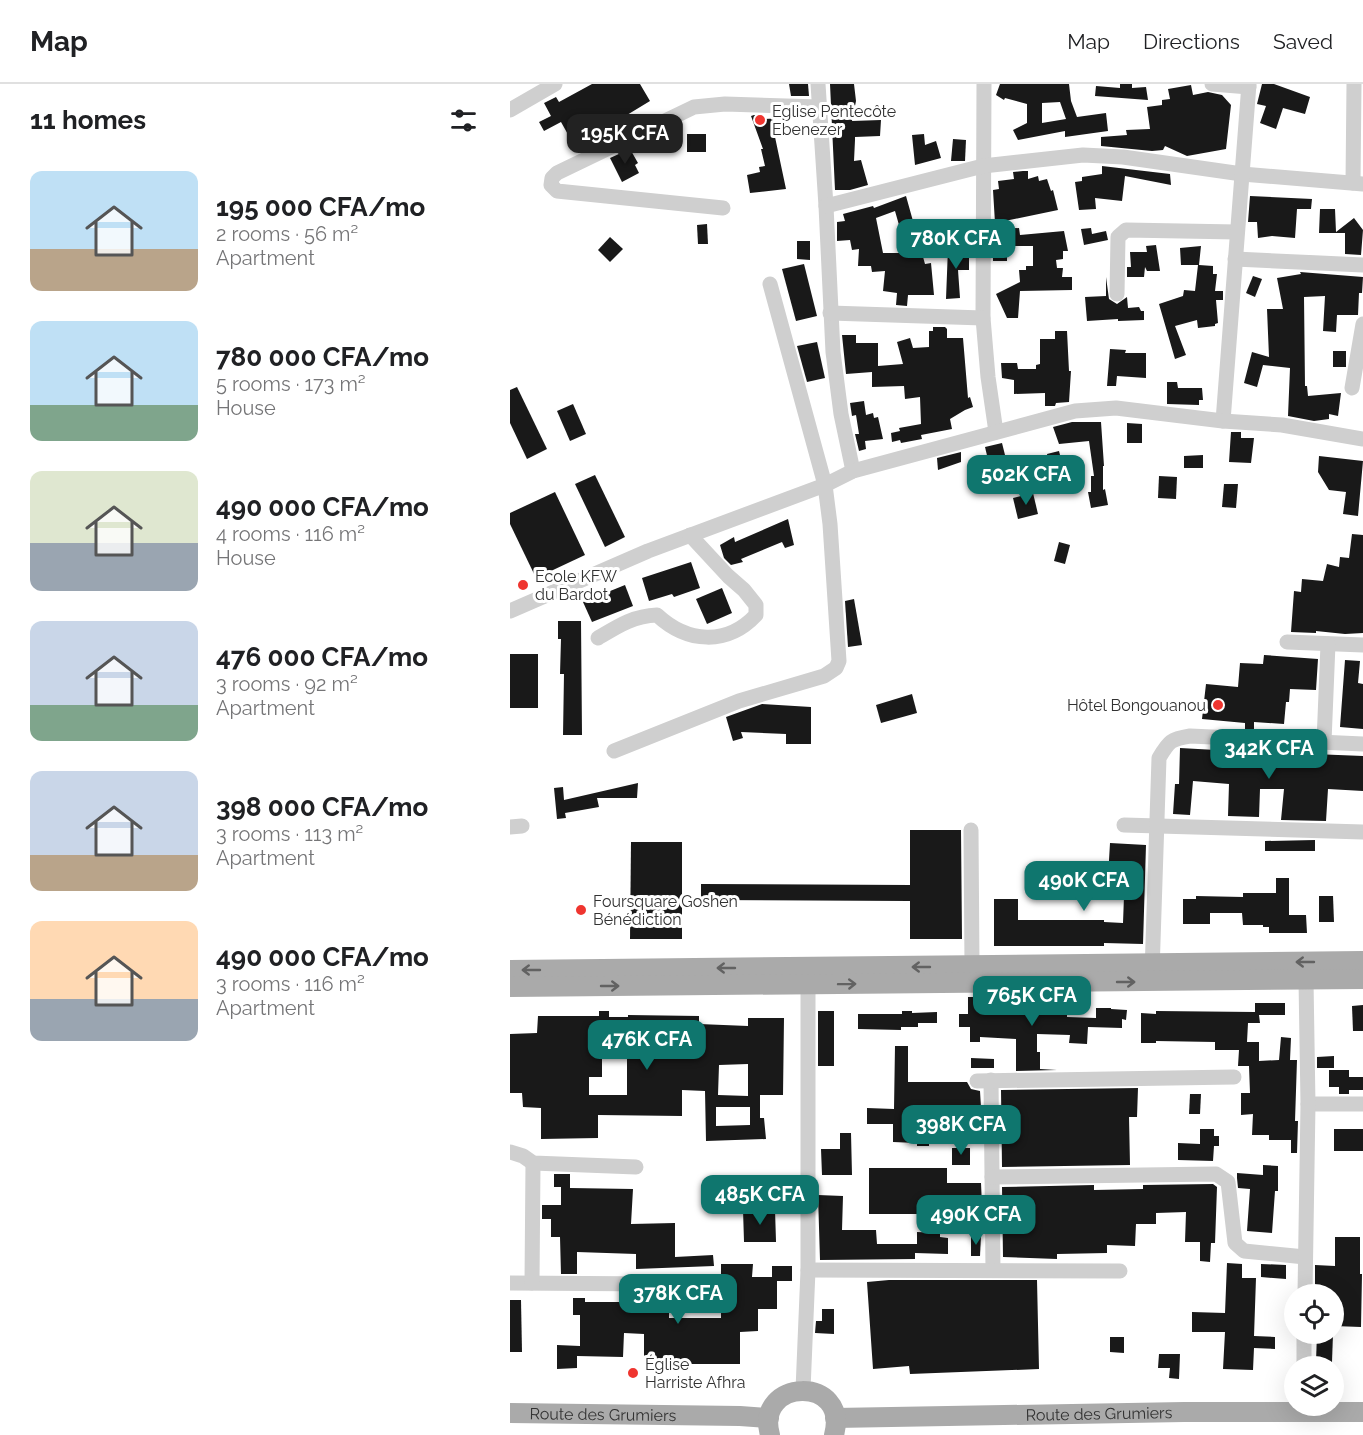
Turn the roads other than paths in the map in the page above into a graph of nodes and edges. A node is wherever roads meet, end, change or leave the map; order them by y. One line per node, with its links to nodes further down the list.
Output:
1 (555, 84): 8 (street)
2 (818, 84): 7 (street)
3 (984, 84): 9 (street)
4 (1212, 84): 6 (street)
5 (1354, 84): 11 (street)
6 (1249, 86): 10 (street)
7 (819, 107): 12 (street); 13 (street)
8 (510, 110)
9 (983, 166): 10 (street); 12 (street); 20 (street)
10 (1242, 174): 11 (street); 14 (street)
11 (1358, 184)
12 (826, 206): 19 (street)
13 (723, 208)
14 (1237, 232): 15 (street); 18 (street)
15 (1234, 260): 16 (street); 23 (street)
16 (1363, 265)
17 (770, 284): 27 (street)
18 (1118, 294)
19 (830, 313): 20 (street); 26 (street)
20 (983, 318): 24 (street)
21 (1363, 324): 22 (street)
22 (1352, 388)
23 (1223, 421): 24 (street); 25 (street)
24 (996, 432): 26 (street)
25 (1363, 439)
26 (853, 471): 27 (street)
27 (825, 485): 28 (street); 36 (street)
28 (690, 535): 29 (street); 30 (street)
29 (510, 611)
30 (598, 638)
31 (1287, 642): 32 (street)
32 (1328, 644): 33 (street); 34 (street)
33 (1363, 645)
34 (1324, 742): 35 (street); 38 (street)
35 (1363, 744)
36 (615, 751)
37 (1124, 825): 38 (street)
38 (1157, 828): 40 (street); 44 (street)
39 (971, 830): 42 (street)
40 (1363, 832)
41 (1363, 962): 44 (main road, one-way to 44)
42 (972, 967): 44 (main road); 45 (main road, one-way to 45)
43 (510, 970): 45 (main road, one-way to 43)
44 (1152, 972): 45 (main road, one-way to 44); 47 (main road)
45 (808, 976): 48 (main road, one-way to 45); 57 (street)
46 (1363, 979): 47 (main road)
47 (1306, 980): 50 (street)
48 (510, 987)
49 (1234, 1077): 55 (street)
50 (1308, 1104): 51 (street); 56 (street)
51 (1363, 1104)
52 (510, 1152): 53 (street)
53 (533, 1162): 54 (street); 61 (street)
54 (636, 1167)
55 (992, 1177): 56 (street); 58 (street)
56 (1305, 1257): 63 (street)
57 (808, 1270): 58 (street); 64 (street)
58 (993, 1270): 59 (street)
59 (1120, 1271)
60 (510, 1283): 61 (street)
61 (532, 1283): 62 (street)
62 (661, 1284)
63 (1305, 1284)
64 (803, 1390): 69 (main road); 70 (main road)
65 (1284, 1410): 70 (main road, Route des Grumiers)
66 (1344, 1411): 67 (main road, Route des Grumiers)
67 (1363, 1412)
68 (510, 1413): 69 (main road, Route des Grumiers)
69 (770, 1427)
70 (835, 1427)

